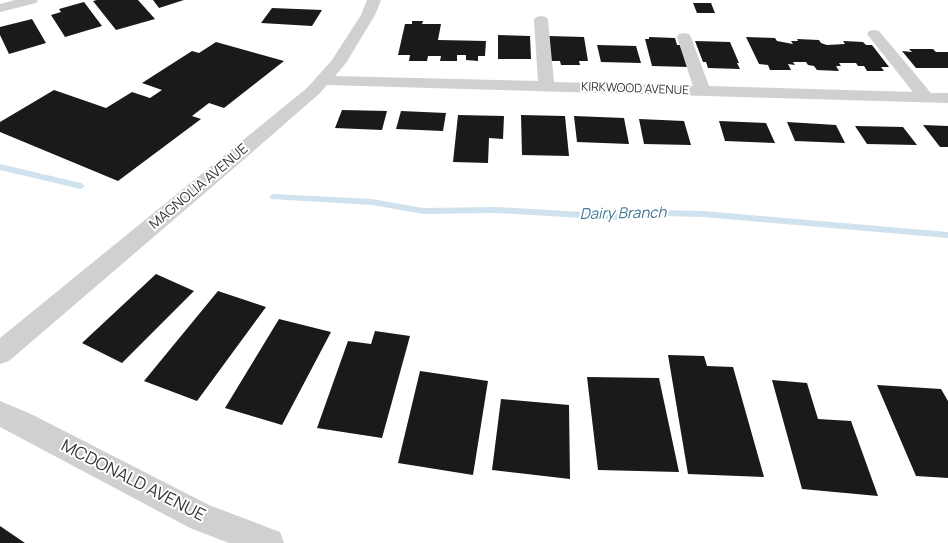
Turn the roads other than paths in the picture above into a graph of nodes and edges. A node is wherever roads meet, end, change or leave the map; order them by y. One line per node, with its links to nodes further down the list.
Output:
1 (31, 0): 3 (street)
2 (374, 0): 7 (street, MAGNOLIA AVENUE)
3 (0, 8)
4 (541, 20): 8 (street)
5 (874, 34): 10 (street)
6 (684, 37): 9 (street)
7 (322, 80): 8 (street, KIRKWOOD AVENUE); 12 (street, MAGNOLIA AVENUE)
8 (546, 87): 9 (street, KIRKWOOD AVENUE)
9 (703, 91): 10 (street, KIRKWOOD AVENUE)
10 (926, 98): 11 (street, KIRKWOOD AVENUE)
11 (948, 98)
12 (0, 353)
13 (0, 414): 14 (street, MCDONALD AVENUE)
14 (269, 543)

